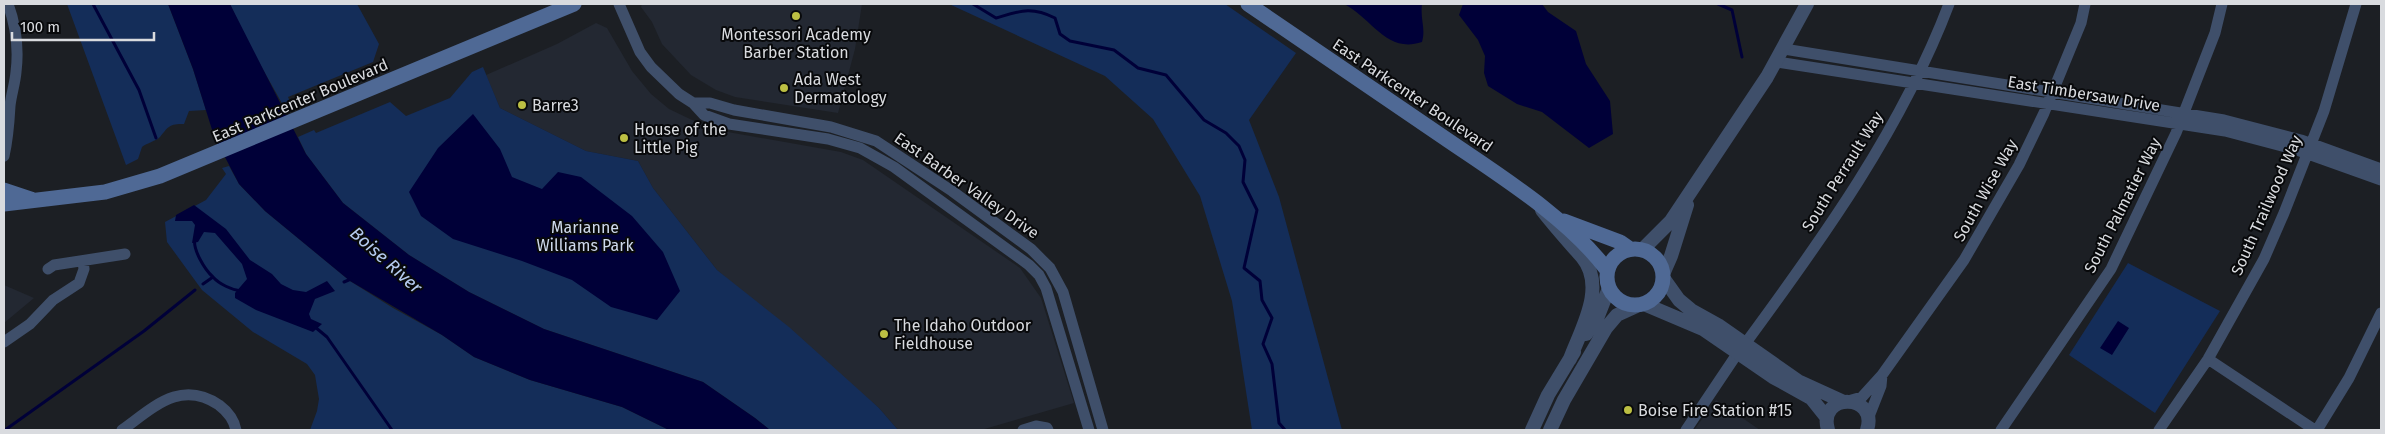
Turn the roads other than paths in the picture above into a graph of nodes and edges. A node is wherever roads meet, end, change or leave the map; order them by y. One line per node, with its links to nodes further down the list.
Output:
1 (8, 4): 15 (street)
2 (574, 4): 25 (main road, East Parkcenter Boulevard)
3 (619, 4): 16 (street, East Barber Valley Drive)
4 (1248, 4): 27 (main road, East Parkcenter Boulevard)
5 (1807, 4): 10 (street)
6 (1949, 4): 12 (street, South Perrault Way)
7 (2086, 4): 14 (street, South Wise Way)
8 (2222, 4): 18 (street, South Palmatier Way)
9 (2356, 4): 19 (street, South Trailwood Way)
10 (1784, 49): 11 (street); 12 (street, East Timbersaw Drive)
11 (1777, 62): 13 (street, East Timbersaw Drive); 23 (street)
12 (1919, 72): 13 (street, South Perrault Way); 14 (street, East Timbersaw Drive)
13 (1914, 84): 17 (street, East Timbersaw Drive); 39 (street, South Perrault Way)
14 (2053, 92): 17 (street, South Wise Way); 18 (street, East Timbersaw Drive)
15 (7, 102): 20 (street)
16 (693, 103): 50 (street, East Barber Valley Drive); 51 (street, East Barber Valley Drive)
17 (2048, 104): 18 (street, East Timbersaw Drive); 42 (street, South Wise Way)
18 (2182, 119): 19 (street, East Timbersaw Drive); 55 (street, South Palmatier Way)
19 (2310, 148): 21 (street, East Timbersaw Drive); 22 (street, East Timbersaw Drive); 41 (street, South Trailwood Way)
20 (4, 156)
21 (2381, 169)
22 (2381, 180)
23 (1693, 188): 29 (street); 34 (street)
24 (4, 190): 25 (main road, East Parkcenter Boulevard)
25 (31, 199): 26 (main road, East Parkcenter Boulevard)
26 (4, 204)
27 (1539, 206): 28 (main road, East Parkcenter Boulevard); 40 (street)
28 (1556, 218): 29 (main road, East Parkcenter Boulevard); 33 (main road, East Parkcenter Boulevard)
29 (1637, 249): 33 (main road); 34 (main road)
30 (125, 254): 31 (street)
31 (83, 261): 32 (street); 38 (street)
32 (48, 269)
33 (1608, 270): 35 (main road)
34 (1664, 276): 36 (main road); 39 (street)
35 (1609, 288): 36 (main road); 40 (street)
36 (1642, 304): 39 (street); 53 (street)
37 (2381, 313): 57 (street)
38 (4, 342)
39 (1741, 349): 43 (street); 45 (street); 54 (street, South Perrault Way)
40 (1570, 359): 52 (street)
41 (2208, 359): 56 (street, South Trailwood Way); 57 (street)
42 (1882, 375): 43 (street, South Wise Way); 44 (street, South Wise Way)
43 (1846, 402): 44 (street); 45 (street)
44 (1869, 425)
45 (1827, 426)
46 (235, 427): 48 (street)
47 (1048, 429): 49 (street)
48 (122, 430)
49 (1024, 430)
50 (1090, 430)
51 (1103, 430)
52 (1532, 430)
53 (1550, 430)
54 (1686, 430)
55 (2001, 430)
56 (2159, 430)
57 (2316, 430)

